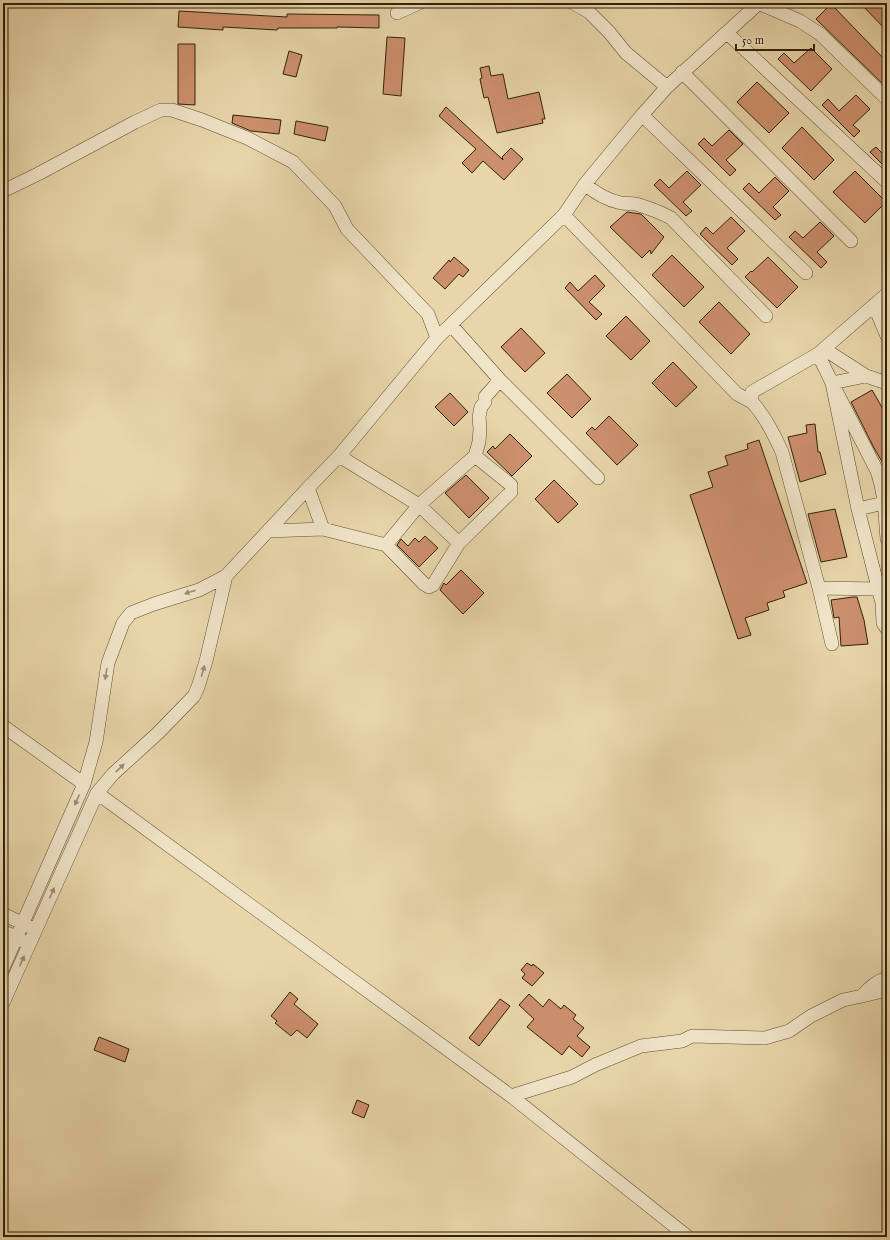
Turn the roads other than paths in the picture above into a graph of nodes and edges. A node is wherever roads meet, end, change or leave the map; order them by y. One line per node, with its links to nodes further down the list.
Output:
1 (419, 3): 4 (street)
2 (573, 3): 7 (street)
3 (759, 3): 5 (street); 8 (street)
4 (397, 13)
5 (727, 33): 6 (street); 10 (street)
6 (682, 72): 7 (street); 14 (street)
7 (667, 88): 9 (street)
8 (887, 99)
9 (642, 115): 11 (street); 15 (street)
10 (887, 182)
11 (585, 184): 13 (street); 18 (street)
12 (3, 191): 21 (street)
13 (564, 215): 19 (street); 27 (street)
14 (851, 240)
15 (806, 273)
16 (887, 294): 17 (street)
17 (874, 305): 20 (street); 22 (street)
18 (766, 316)
19 (451, 325): 21 (street); 24 (street)
20 (887, 336)
21 (437, 338): 28 (street)
22 (821, 352): 23 (street); 25 (street); 27 (street)
23 (866, 376): 25 (street); 26 (street)
24 (500, 380): 29 (street); 30 (street)
25 (832, 383): 32 (street); 34 (street)
26 (887, 383)
27 (752, 397): 41 (street)
28 (339, 456): 31 (street); 33 (street)
29 (475, 456): 33 (street); 38 (street)
30 (598, 478)
31 (308, 488): 35 (street); 36 (street)
32 (884, 504): 34 (street); 37 (street)
33 (419, 505): 38 (street); 39 (street)
34 (858, 509): 42 (street)
35 (323, 529): 36 (street); 39 (street)
36 (268, 531): 40 (street)
37 (887, 539)
38 (459, 543): 39 (street)
39 (386, 545)
40 (226, 576): 46 (street, one-way to 46); 47 (street, one-way to 40)
41 (819, 588): 42 (street); 44 (street)
42 (878, 589): 43 (street)
43 (887, 630)
44 (832, 644)
45 (3, 726): 46 (street)
46 (84, 784): 49 (street, one-way to 49)
47 (97, 793): 50 (street, one-way to 47); 59 (street)
48 (3, 914): 49 (street)
49 (23, 923): 50 (street); 52 (street)
50 (36, 929): 53 (street)
51 (3, 932): 52 (street)
52 (16, 938): 53 (street); 54 (street)
53 (29, 944): 58 (street, one-way to 53)
54 (3, 968)
55 (887, 978): 57 (street)
56 (887, 990): 57 (street)
57 (862, 996): 59 (street)
58 (3, 1003)
59 (511, 1096): 60 (street)
60 (688, 1237)

